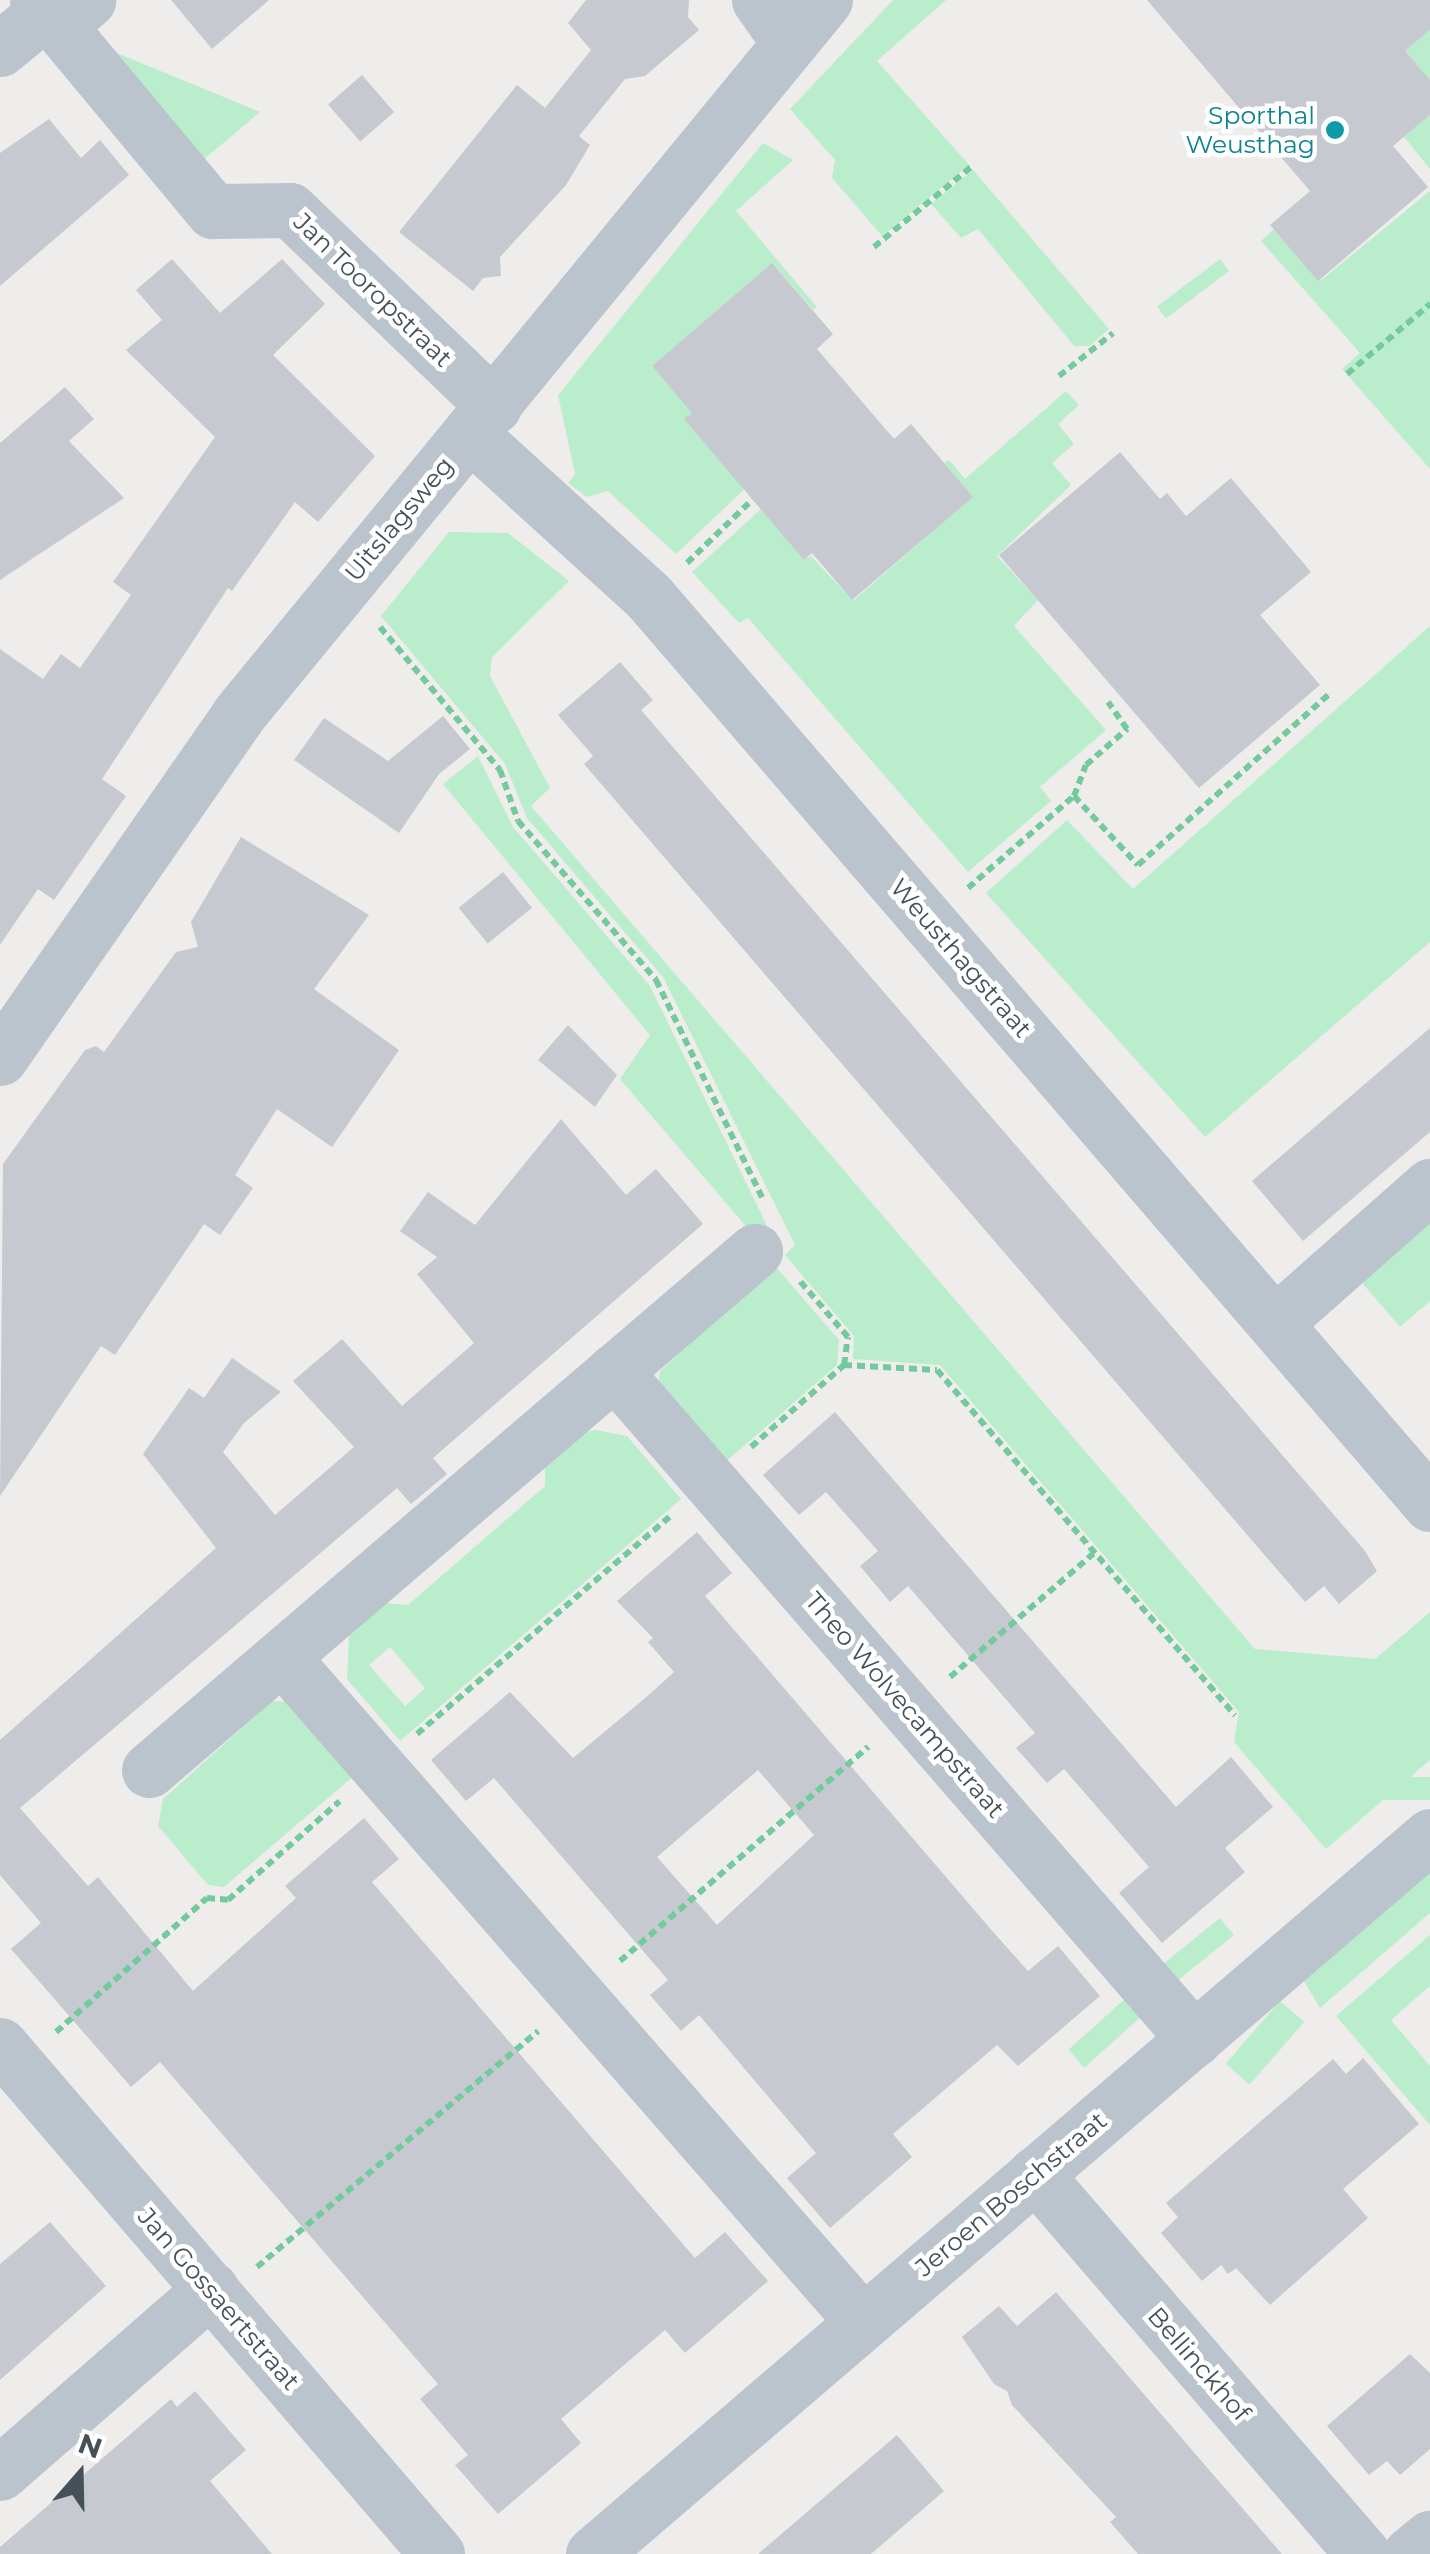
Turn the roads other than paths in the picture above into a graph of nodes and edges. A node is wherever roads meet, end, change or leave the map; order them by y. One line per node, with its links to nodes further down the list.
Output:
1 (826, 0): 3 (street, Uitslagsweg)
2 (57, 4): 4 (street); 5 (street, Jan Tooropstraat)
3 (773, 20): 5 (street, Uitslagsweg)
4 (0, 50)
5 (482, 420): 6 (street, Uitslagsweg); 9 (street, Weusthagstraat)
6 (0, 1058)
7 (1430, 1186): 9 (street)
8 (765, 1252): 10 (street)
9 (1275, 1324): 11 (street, Weusthagstraat)
10 (614, 1371): 12 (street); 15 (street, Theo Wolvecampstraat)
11 (1430, 1504)
12 (282, 1657): 13 (street); 19 (street)
13 (149, 1770)
14 (1430, 1836): 15 (street, Jeroen Boschstraat)
15 (1194, 2039): 17 (street, Jeroen Boschstraat)
16 (9, 2056): 18 (street, Jan Gossaertstraat)
17 (1036, 2174): 19 (street, Jeroen Boschstraat); 24 (street, Bellinckhof)
18 (211, 2289): 20 (street); 22 (street, Jan Gossaertstraat)
19 (862, 2321): 23 (street, Jeroen Boschstraat)
20 (0, 2473)
21 (1430, 2538): 25 (street)
22 (436, 2554)
23 (593, 2554)
24 (1363, 2554)
25 (1410, 2554)

